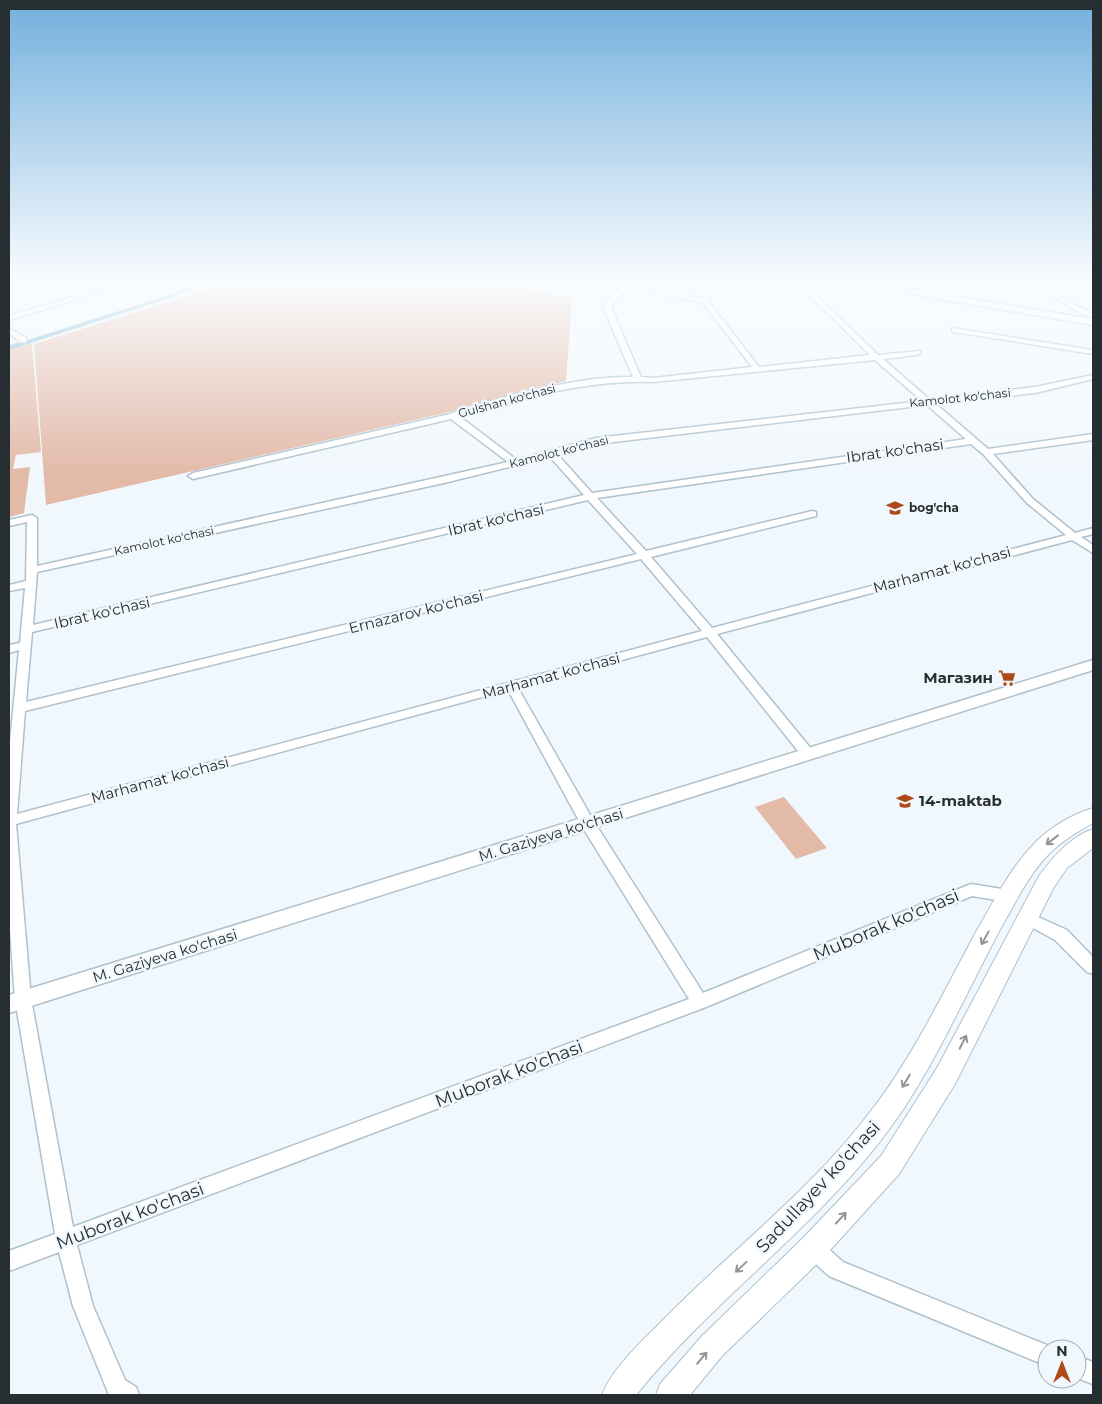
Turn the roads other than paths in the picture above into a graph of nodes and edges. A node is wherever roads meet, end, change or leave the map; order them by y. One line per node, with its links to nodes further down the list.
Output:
1 (623, 345): 10 (street)
2 (738, 345): 8 (street)
3 (863, 345): 7 (street)
4 (1046, 345): 5 (street)
5 (1093, 352)
6 (917, 353): 7 (street, Gulshan ko'chasi)
7 (875, 356): 8 (street, Gulshan ko'chasi); 11 (street)
8 (757, 370): 10 (street, Gulshan ko'chasi)
9 (1093, 377): 11 (street, Kamolot ko'chasi)
10 (638, 379): 12 (street, Gulshan ko'chasi)
11 (927, 401): 14 (street); 16 (street, Kamolot ko'chasi)
12 (453, 416): 17 (street); 18 (street, Gulshan ko'chasi)
13 (1093, 437): 15 (street)
14 (972, 441): 15 (street); 19 (street, Ibrat ko'chasi)
15 (986, 452): 23 (street)
16 (552, 454): 17 (street, Kamolot ko'chasi); 19 (street)
17 (516, 463): 26 (street, Kamolot ko'chasi)
18 (193, 476)
19 (590, 498): 25 (street); 29 (street, Ibrat ko'chasi)
20 (812, 514): 25 (street, Ernazarov ko'chasi)
21 (9, 523): 26 (street)
22 (1093, 531): 23 (street, Marhamat ko'chasi)
23 (1073, 536): 24 (street); 28 (street, Marhamat ko'chasi)
24 (1093, 550)
25 (643, 557): 28 (street); 33 (street, Ernazarov ko'chasi)
26 (32, 576): 27 (street, Kamolot ko'chasi); 29 (street)
27 (9, 588)
28 (708, 632): 32 (street, Marhamat ko'chasi); 34 (street)
29 (27, 638): 30 (street, Ibrat ko'chasi); 33 (street)
30 (9, 649)
31 (1093, 665): 34 (street, M. Gaziyeva ko'chasi)
32 (512, 686): 36 (street, Marhamat ko'chasi); 37 (street)
33 (21, 708): 36 (street)
34 (807, 753): 37 (street, M. Gaziyeva ko'chasi)
35 (1093, 815): 39 (main road, Sadullayev ko'chasi, one-way to 39)
36 (9, 821): 42 (street)
37 (588, 824): 42 (street, M. Gaziyeva ko'chasi); 43 (street)
38 (1093, 837): 40 (main road)
39 (1008, 896): 43 (street, Muborak ko'chasi); 49 (main road, Sadullayev ko'chasi, one-way to 49)
40 (1027, 918): 41 (street); 45 (main road, one-way to 40)
41 (1093, 967)
42 (16, 1002): 44 (street)
43 (700, 1002): 44 (street, Muborak ko'chasi)
44 (66, 1240): 46 (street, Muborak ko'chasi); 48 (street)
45 (813, 1248): 47 (street); 50 (main road, one-way to 45)
46 (9, 1262)
47 (1037, 1351)
48 (128, 1395)
49 (617, 1395)
50 (671, 1395)

